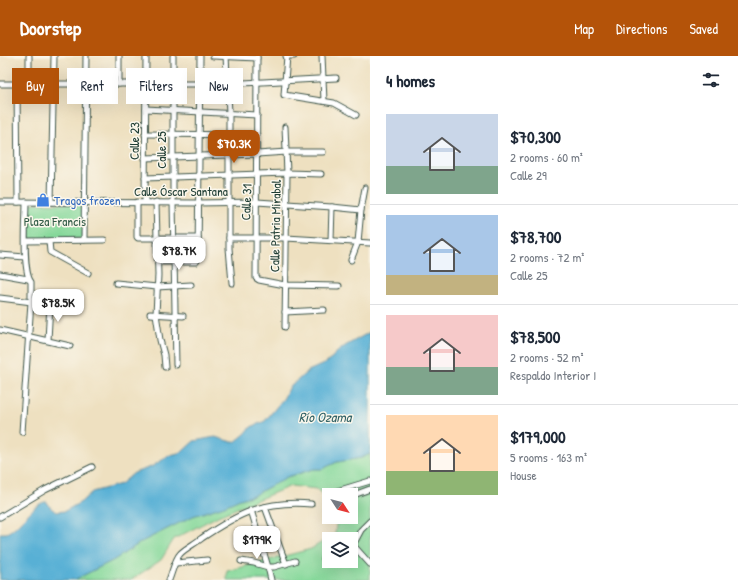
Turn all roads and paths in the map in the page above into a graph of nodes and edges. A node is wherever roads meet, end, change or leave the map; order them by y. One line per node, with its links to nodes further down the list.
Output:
1 (29, 56): 14 (street)
2 (54, 56): 15 (street)
3 (86, 56): 16 (street)
4 (119, 56): 28 (street)
5 (146, 56): 17 (street, Calle 23)
6 (173, 56): 18 (street, Calle 25)
7 (200, 56): 19 (street)
8 (213, 56): 12 (street)
9 (286, 56): 10 (street); 23 (street)
10 (294, 56)
11 (322, 56): 21 (street)
12 (226, 57): 13 (street); 20 (street)
13 (257, 57): 24 (street, Calle 31)
14 (29, 68)
15 (54, 68)
16 (86, 68)
17 (146, 68)
18 (173, 68)
19 (200, 68)
20 (226, 68)
21 (323, 78): 22 (street); 23 (street); 30 (street)
22 (336, 78)
23 (284, 81): 24 (street); 30 (street)
24 (257, 82): 26 (street); 42 (street, Calle 31)
25 (12, 83): 27 (street)
26 (243, 83)
27 (0, 84)
28 (119, 84): 29 (street)
29 (126, 84)
30 (324, 101): 43 (street)
31 (17, 104): 66 (street)
32 (53, 104): 68 (street)
33 (86, 104): 69 (street)
34 (146, 104): 38 (street, Calle 23)
35 (172, 104): 39 (street, Calle 25)
36 (199, 104): 40 (street)
37 (228, 104): 41 (street)
38 (146, 109): 39 (street); 45 (street, Calle 23)
39 (172, 110): 40 (street); 46 (street, Calle 25)
40 (199, 112): 41 (street); 47 (street)
41 (229, 113): 42 (street); 48 (street)
42 (257, 115): 49 (street, Calle 31)
43 (356, 115)
44 (285, 126): 50 (street, Calle Patria Mirabal)
45 (145, 134): 46 (street); 56 (street, Calle 23)
46 (172, 134): 47 (street); 55 (street, Calle 25)
47 (199, 134): 48 (street); 54 (street)
48 (229, 134): 49 (street); 53 (street)
49 (257, 134): 52 (street, Calle 31)
50 (287, 152): 51 (street); 52 (street); 57 (street, Calle Patria Mirabal)
51 (323, 152)
52 (257, 154): 53 (street); 58 (street, Calle 31)
53 (228, 155): 54 (street); 60 (street)
54 (198, 156): 55 (street); 61 (street)
55 (172, 157): 56 (street); 62 (street, Calle 25)
56 (145, 158): 63 (street, Calle 23)
57 (287, 173): 58 (street); 59 (street); 77 (street, Calle Patria Mirabal)
58 (258, 174): 60 (street); 75 (street, Calle 31)
59 (321, 174)
60 (229, 175): 61 (street); 74 (street)
61 (198, 176): 62 (street); 76 (street)
62 (172, 177): 63 (street); 73 (street, Calle 25)
63 (145, 178): 71 (street, Calle 23)
64 (365, 188): 79 (street)
65 (0, 202): 66 (street, Calle Óscar Santana)
66 (18, 202): 67 (street, Calle Óscar Santana)
67 (26, 202): 68 (street, Calle Óscar Santana); 89 (street)
68 (51, 202): 69 (street, Calle Óscar Santana)
69 (85, 202): 70 (street, Calle Óscar Santana); 86 (street)
70 (137, 202): 71 (street, Calle Óscar Santana); 80 (street)
71 (145, 202): 72 (street, Calle Óscar Santana)
72 (156, 202): 73 (street, Calle Óscar Santana); 80 (street)
73 (172, 202): 76 (street, Calle Óscar Santana); 81 (street, Calle 25)
74 (229, 202): 75 (street, Calle Óscar Santana); 76 (street, Calle Óscar Santana); 83 (street)
75 (257, 202): 77 (street, Calle Óscar Santana); 84 (street, Calle 31)
76 (198, 203): 82 (street)
77 (287, 204): 78 (street, Calle Óscar Santana); 85 (street, Calle Patria Mirabal)
78 (332, 207): 79 (street, Calle Óscar Santana); 88 (street)
79 (361, 210): 91 (street)
80 (156, 238): 81 (street); 96 (street)
81 (174, 238): 82 (street); 97 (street, Calle 25)
82 (198, 238): 97 (street)
83 (229, 238): 84 (street); 102 (street)
84 (256, 238): 85 (street); 104 (street, Calle 31)
85 (286, 238): 88 (street); 104 (street, Calle Patria Mirabal)
86 (84, 240): 87 (street); 90 (street)
87 (104, 240)
88 (331, 240): 91 (street)
89 (26, 241): 90 (street); 94 (street)
90 (49, 241): 98 (street)
91 (358, 242): 92 (street); 95 (street)
92 (370, 243)
93 (0, 255): 94 (street)
94 (25, 257): 100 (street)
95 (351, 260)
96 (158, 262): 97 (street); 106 (street)
97 (174, 262): 107 (street, Calle 25)
98 (88, 273)
99 (0, 274): 100 (street)
100 (28, 279): 109 (street)
101 (116, 283): 106 (street)
102 (232, 283)
103 (191, 285): 107 (street)
104 (285, 285): 105 (street); 113 (street, Calle Patria Mirabal)
105 (340, 286)
106 (158, 287): 107 (street); 115 (street)
107 (174, 287): 116 (street, Calle 25)
108 (0, 298): 109 (street)
109 (31, 302): 110 (street); 120 (street)
110 (50, 304): 111 (street); 121 (street)
111 (56, 305)
112 (324, 310): 113 (street)
113 (285, 312): 118 (street, Calle Patria Mirabal)
114 (150, 314): 115 (street)
115 (156, 314): 116 (street); 124 (street)
116 (175, 316): 117 (street); 123 (street, Calle 25)
117 (183, 316)
118 (285, 327)
119 (0, 330): 120 (street)
120 (30, 337): 121 (street); 125 (street)
121 (48, 340): 122 (street)
122 (70, 346)
123 (176, 365)
124 (164, 367)
125 (22, 432)
126 (92, 467): 134 (street)
127 (370, 480): 128 (street)
128 (346, 488)
129 (370, 489): 130 (street)
130 (358, 493)
131 (311, 504): 132 (street)
132 (265, 507): 133 (street); 142 (street)
133 (251, 510): 141 (street); 144 (street)
134 (0, 518)
135 (370, 521): 136 (street)
136 (358, 535)
137 (358, 551): 143 (street)
138 (207, 560): 141 (street)
139 (241, 561): 144 (street)
140 (295, 561): 142 (street)
141 (176, 563): 145 (street)
142 (286, 564): 144 (street)
143 (370, 564)
144 (268, 567): 146 (street)
145 (169, 580)
146 (271, 580)

